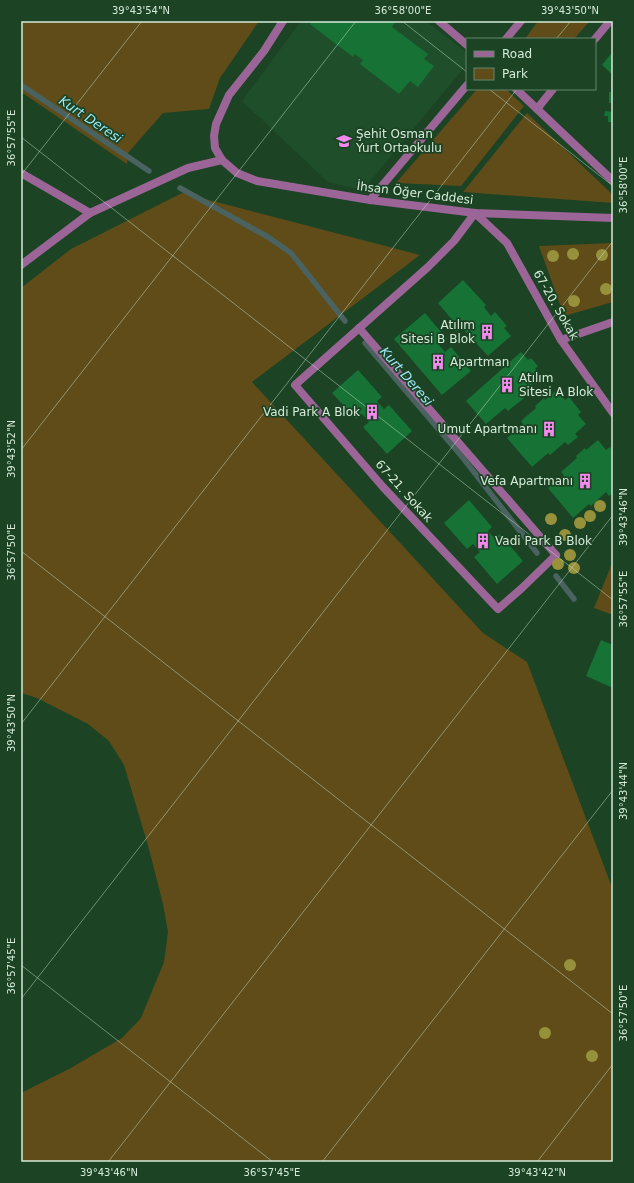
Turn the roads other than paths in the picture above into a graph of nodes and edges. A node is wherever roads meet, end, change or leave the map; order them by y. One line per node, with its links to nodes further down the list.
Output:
1 (283, 21): 12 (street)
2 (439, 21): 7 (street)
3 (521, 21): 5 (street)
4 (610, 21): 6 (street)
5 (507, 38)
6 (596, 38)
7 (466, 44)
8 (466, 86): 15 (street)
9 (517, 90): 11 (street)
10 (552, 90): 11 (street)
11 (537, 109): 14 (street)
12 (222, 160): 15 (street, İhsan Öğer Caddesi); 16 (street)
13 (21, 172): 16 (street)
14 (613, 181)
15 (370, 200): 17 (street, İhsan Öğer Caddesi)
16 (90, 213): 19 (street)
17 (475, 213): 18 (street, İhsan Öğer Caddesi); 21 (street); 22 (street, 67-20. Sokak)
18 (613, 218)
19 (21, 265)
20 (613, 322): 22 (street)
21 (359, 328): 21 (street, 67-21. Sokak)
22 (561, 340): 23 (street, 67-20. Sokak)
23 (613, 412)

